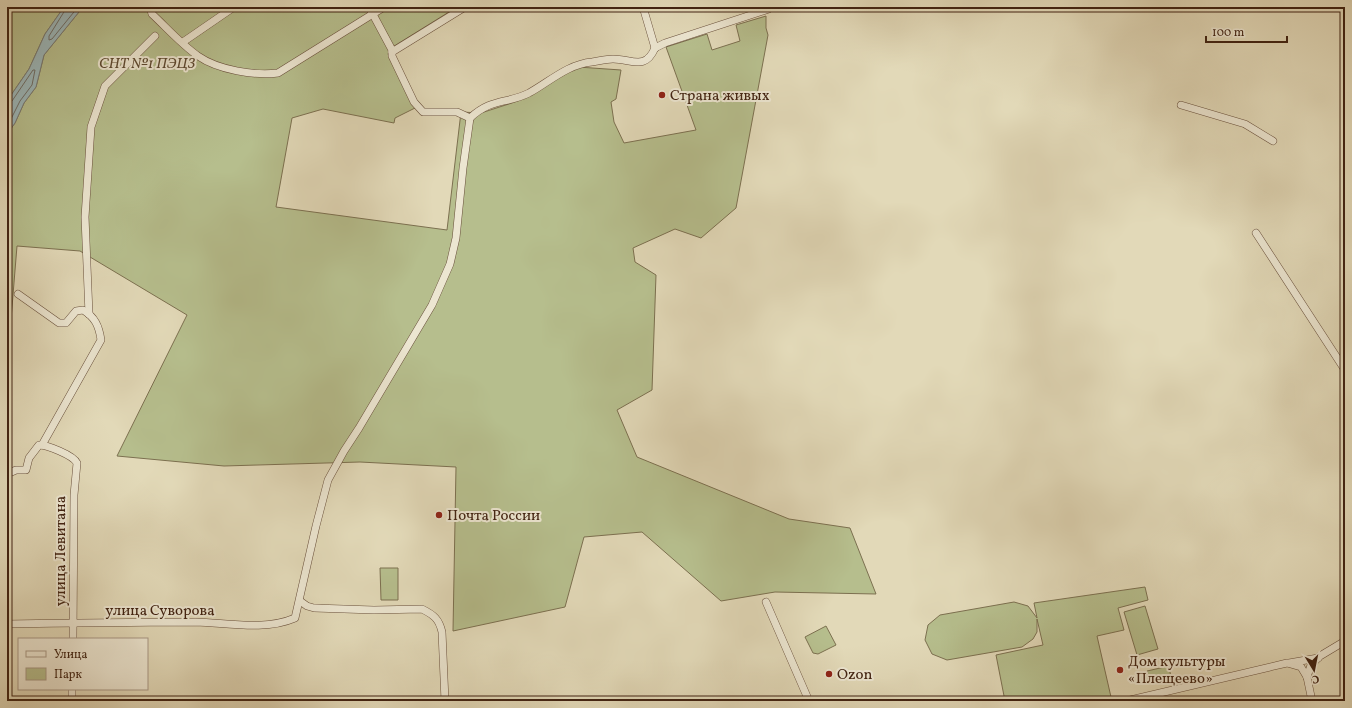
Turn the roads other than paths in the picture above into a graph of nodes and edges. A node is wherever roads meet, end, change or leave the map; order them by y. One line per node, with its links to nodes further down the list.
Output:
1 (150, 7): 9 (street)
2 (234, 7): 9 (street)
3 (384, 7): 7 (street)
4 (465, 7): 11 (street)
5 (644, 7): 10 (street)
6 (769, 8): 10 (street)
7 (370, 10): 9 (street); 11 (street)
8 (155, 36): 17 (street)
9 (183, 42)
10 (655, 48): 13 (street)
11 (392, 52): 13 (street)
12 (1181, 105): 14 (street)
13 (470, 118): 21 (street)
14 (1274, 141)
15 (1256, 233): 18 (street)
16 (18, 294): 17 (street)
17 (89, 314): 19 (street)
18 (1345, 370)
19 (42, 445): 20 (street); 23 (street, улица Левитана)
20 (7, 474)
21 (300, 601): 23 (street, улица Суворова); 32 (street)
22 (766, 602): 33 (street)
23 (73, 623): 24 (street, улица Суворова); 25 (street, улица Левитана)
24 (7, 624)
25 (73, 638)
26 (1345, 641): 27 (street)
27 (1318, 658): 28 (street); 29 (street)
28 (1286, 663): 29 (street); 34 (street)
29 (1307, 677): 35 (street)
30 (72, 690): 31 (street)
31 (72, 701)
32 (445, 701)
33 (809, 701)
34 (1126, 701)
35 (1312, 701)

